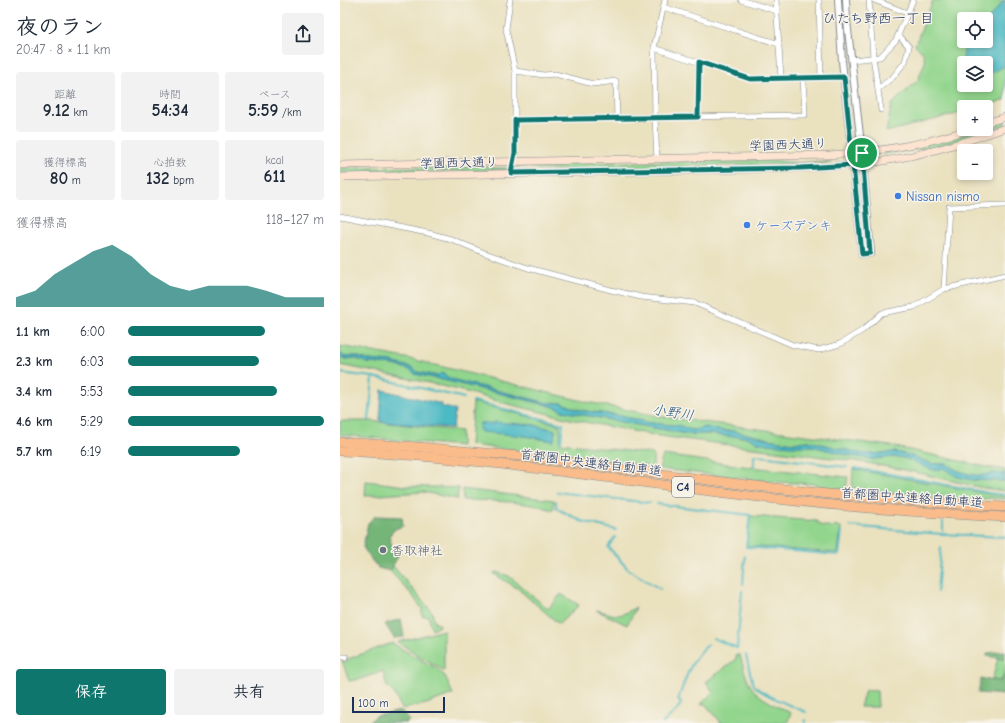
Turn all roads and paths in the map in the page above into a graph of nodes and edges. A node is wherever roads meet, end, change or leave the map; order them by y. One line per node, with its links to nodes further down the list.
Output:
1 (510, 0): 20 (street)
2 (665, 0): 11 (street)
3 (741, 0): 12 (street)
4 (776, 0): 12 (street)
5 (819, 0): 21 (street)
6 (838, 0): 22 (street)
7 (846, 0): 18 (street)
8 (869, 0): 17 (street)
9 (874, 0): 13 (street)
10 (913, 0): 13 (street)
11 (663, 6): 15 (street); 16 (street)
12 (777, 11): 15 (street)
13 (908, 13): 14 (street)
14 (899, 35): 17 (street); 25 (street)
15 (779, 44): 23 (street)
16 (654, 48): 19 (street); 29 (street)
17 (873, 57): 18 (street); 25 (street)
18 (852, 60): 35 (street)
19 (699, 62): 23 (street); 27 (street)
20 (515, 71): 30 (street); 31 (street)
21 (821, 77): 22 (street); 24 (street)
22 (844, 77): 36 (street)
23 (781, 78): 24 (street)
24 (803, 78): 27 (street)
25 (878, 89): 26 (street)
26 (881, 110)
27 (698, 117): 29 (street)
28 (1005, 117): 32 (main road)
29 (655, 118): 30 (street); 37 (street)
30 (616, 119): 31 (street)
31 (515, 120): 38 (street)
32 (993, 121)
33 (1005, 128): 39 (main road, 学園西大通り)
34 (957, 133): 35 (main road, 学園西大通り)
35 (862, 153): 36 (main road, 学園西大通り); 39 (street)
36 (852, 154): 37 (main road, 学園西大通り); 41 (street)
37 (657, 159): 38 (main road, 学園西大通り)
38 (513, 162): 40 (main road, 学園西大通り); 42 (street)
39 (863, 164): 41 (main road, 学園西大通り); 41 (street)
40 (340, 165)
41 (853, 165): 42 (main road, 学園西大通り)
42 (511, 173): 43 (main road, 学園西大通り)
43 (340, 177)
44 (1005, 205): 47 (street)
45 (340, 216): 47 (street)
46 (1005, 275): 47 (street)
47 (944, 289)
48 (340, 442): 50 (highway, 首都圏中央連絡自動車道 / C4)
49 (340, 451): 51 (highway, 首都圏中央連絡自動車道 / C4)
50 (1005, 507)
51 (1005, 517)
52 (340, 657): 53 (street)
53 (346, 657)

